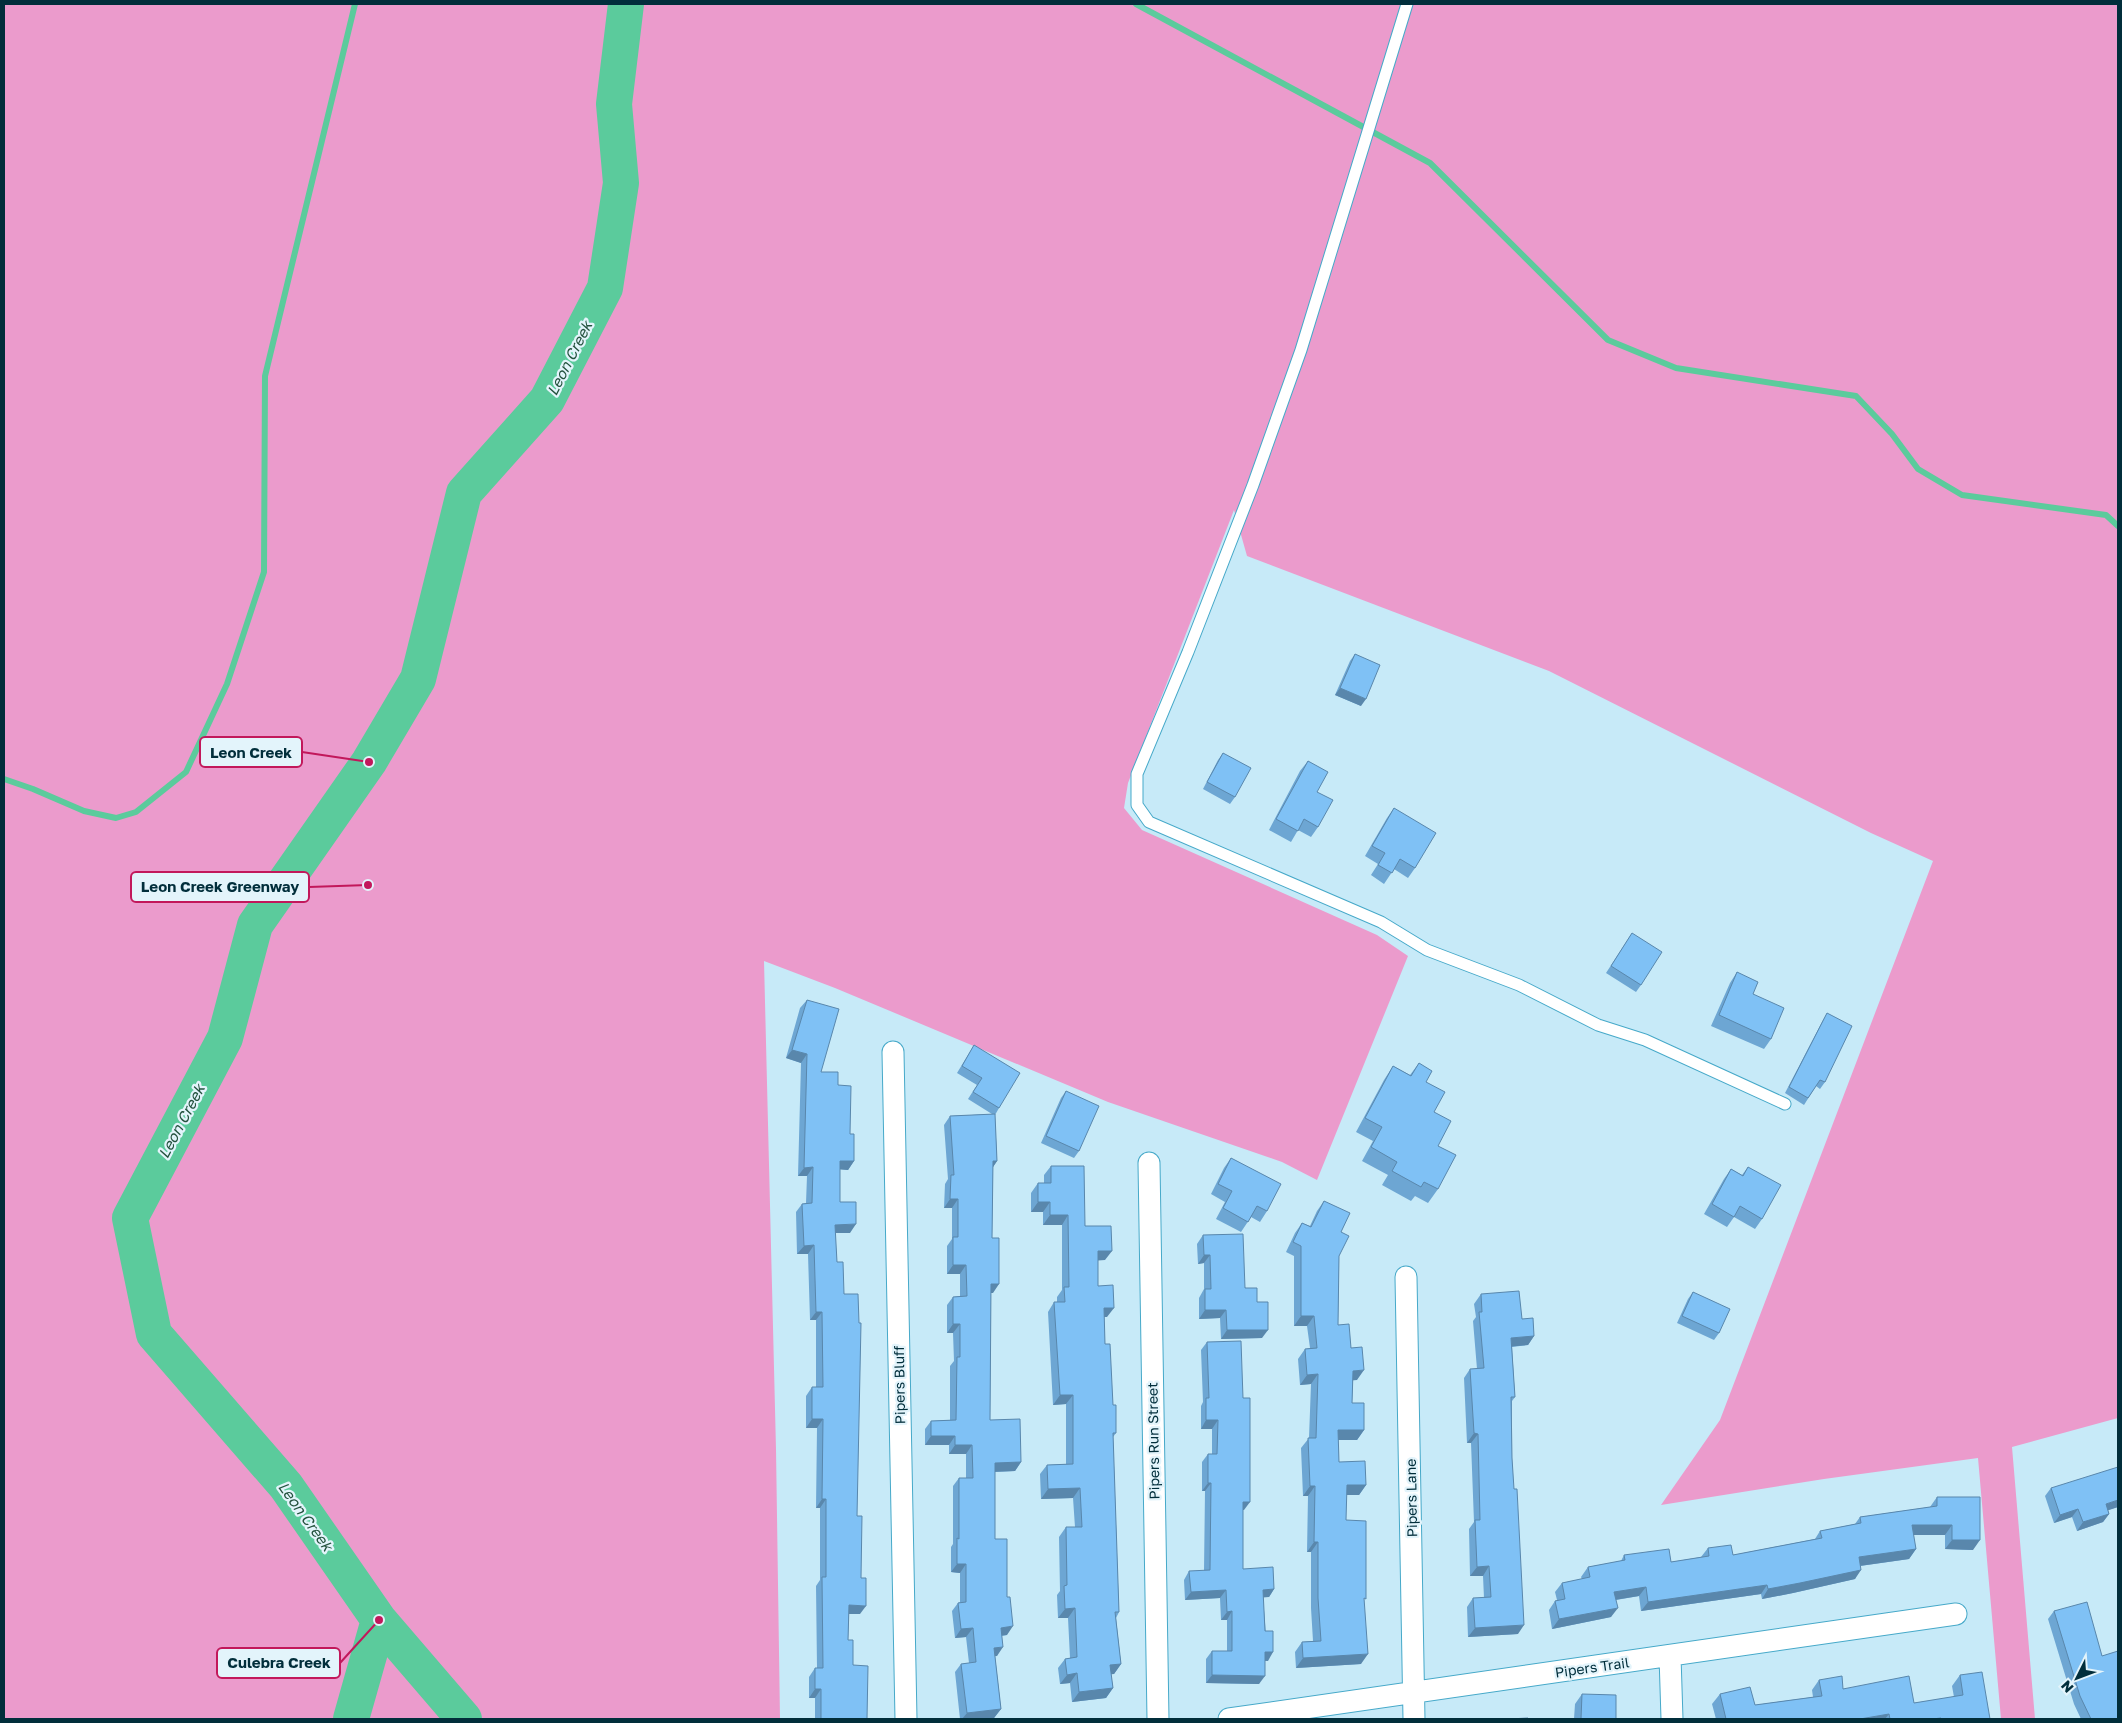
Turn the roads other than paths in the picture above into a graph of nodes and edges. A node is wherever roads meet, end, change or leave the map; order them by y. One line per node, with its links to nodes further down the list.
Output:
1 (1407, 4): 3 (lane)
2 (893, 1052): 9 (street, Pipers Bluff)
3 (1785, 1104)
4 (1149, 1163): 10 (street, Pipers Run Street)
5 (1406, 1277): 8 (street, Pipers Lane)
6 (1956, 1614): 7 (street, Pipers Trail)
7 (1670, 1656): 8 (street, Pipers Trail); 13 (street)
8 (1415, 1691): 11 (street, Pipers Trail); 12 (street, Pipers Lane)
9 (906, 1719)
10 (1158, 1719)
11 (1229, 1719)
12 (1414, 1719)
13 (1672, 1719)

